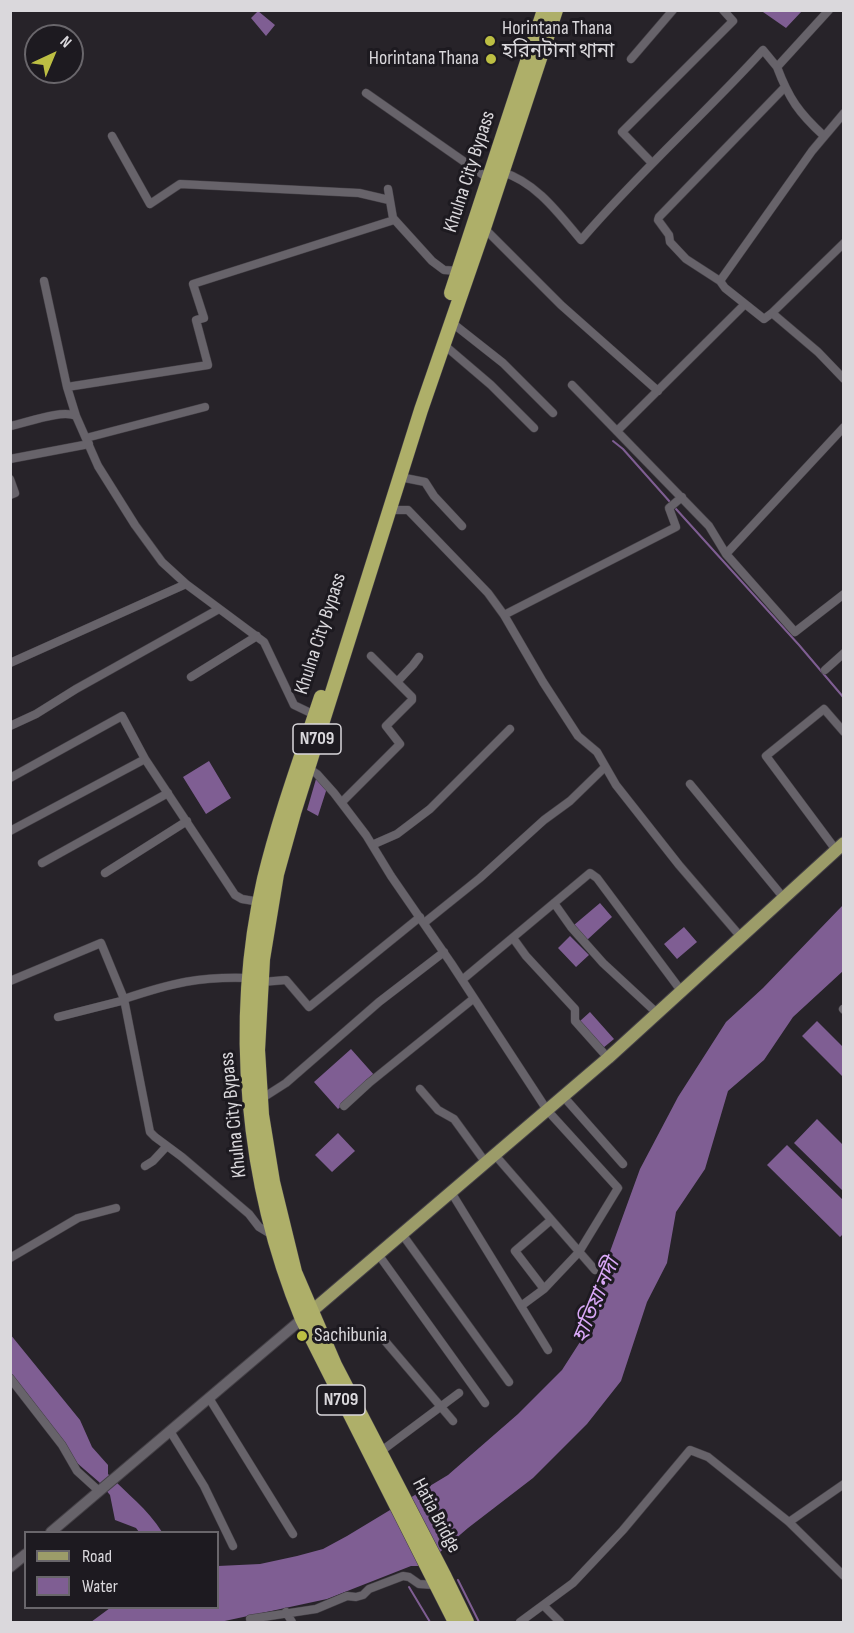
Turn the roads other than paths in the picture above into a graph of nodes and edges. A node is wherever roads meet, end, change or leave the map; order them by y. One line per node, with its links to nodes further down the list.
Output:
1 (544, 10): 15 (highway, Khulna City Bypass / N709)
2 (556, 10): 14 (highway, Khulna City Bypass / N709)
3 (673, 10): 6 (street)
4 (723, 10): 13 (street)
5 (829, 10): 7 (street)
6 (631, 59)
7 (777, 67): 8 (street); 13 (street)
8 (785, 87): 12 (street); 23 (street)
9 (366, 93): 15 (street)
10 (843, 113): 12 (street)
11 (112, 136): 17 (street)
12 (824, 136): 23 (street)
13 (652, 163): 14 (street)
14 (502, 172): 19 (highway, Khulna City Bypass / N709)
15 (489, 179): 21 (highway, Khulna City Bypass / N709)
16 (388, 189): 17 (street)
17 (389, 200): 18 (street)
18 (394, 220): 21 (street); 30 (street)
19 (484, 228): 26 (highway, Khulna City Bypass / N709); 31 (street)
20 (843, 243): 25 (street)
21 (459, 271): 60 (highway, Khulna City Bypass / N709)
22 (44, 281): 30 (street)
23 (720, 281): 24 (street)
24 (745, 304): 25 (street); 31 (street)
25 (772, 313): 28 (street)
26 (451, 322): 27 (highway, Khulna City Bypass / N709); 33 (street)
27 (443, 344): 37 (street); 41 (highway, Khulna City Bypass / N709)
28 (843, 379)
29 (572, 385): 38 (street)
30 (67, 387): 34 (street)
31 (658, 391): 38 (street)
32 (205, 407): 39 (street)
33 (553, 413)
34 (76, 416): 35 (street); 39 (street)
35 (10, 426)
36 (843, 427): 47 (street)
37 (534, 428)
38 (618, 430): 44 (street)
39 (88, 441): 40 (street); 48 (street)
40 (10, 459)
41 (400, 477): 45 (highway, Khulna City Bypass / N709); 46 (street)
42 (10, 479): 43 (street)
43 (10, 495)
44 (682, 497): 47 (street); 51 (street)
45 (389, 510): 51 (street); 66 (highway, Khulna City Bypass / N709)
46 (462, 526)
47 (726, 554): 49 (street)
48 (186, 584): 50 (street); 56 (street)
49 (843, 594)
50 (219, 609): 52 (street); 61 (street)
51 (504, 615): 65 (street)
52 (257, 636): 58 (street); 60 (street)
53 (843, 653): 57 (street)
54 (371, 656): 59 (street)
55 (418, 657): 59 (street)
56 (10, 663)
57 (825, 670)
58 (191, 677)
59 (397, 681): 70 (street)
60 (315, 715): 78 (highway, Khulna City Bypass / N709)
61 (10, 726)
62 (510, 729): 73 (street)
63 (843, 732): 74 (street)
64 (145, 759): 67 (street); 69 (street); 72 (street)
65 (605, 767): 80 (street); 81 (street)
66 (308, 768): 70 (street); 84 (highway, Khulna City Bypass / N709)
67 (10, 778)
68 (690, 784): 77 (street)
69 (168, 793): 71 (street); 75 (street)
70 (342, 802): 73 (street)
71 (186, 821): 76 (street); 78 (street)
72 (10, 831)
73 (372, 844): 80 (street)
74 (840, 846): 77 (main road)
75 (42, 863)
76 (105, 873)
77 (783, 897): 81 (main road)
78 (260, 902): 84 (highway, Khulna City Bypass / N709)
79 (554, 903): 82 (street); 87 (street); 90 (street)
80 (422, 920): 83 (street); 84 (street)
81 (740, 936): 87 (main road)
82 (513, 938): 86 (street); 92 (street)
83 (444, 952): 86 (street); 95 (street)
84 (256, 980): 89 (street); 95 (highway, Khulna City Bypass / N709); 106 (highway, Khulna City Bypass / N709)
85 (10, 981): 89 (street)
86 (462, 981): 88 (street)
87 (682, 992): 90 (main road)
88 (474, 999): 96 (street); 97 (street)
89 (125, 1000): 91 (street); 98 (street)
90 (658, 1014): 92 (main road)
91 (58, 1017)
92 (608, 1058): 94 (main road)
93 (420, 1089): 99 (street)
94 (563, 1096): 97 (main road); 100 (street)
95 (261, 1099): 113 (highway, Khulna City Bypass / N709)
96 (344, 1106)
97 (547, 1110): 99 (main road); 107 (street)
98 (166, 1147): 101 (street); 106 (street)
99 (491, 1159): 102 (main road); 104 (street)
100 (623, 1164)
101 (145, 1166)
102 (452, 1192): 105 (main road); 112 (street)
103 (116, 1208): 109 (street)
104 (551, 1220): 107 (street); 111 (street)
105 (402, 1234): 108 (main road); 117 (street)
106 (274, 1236): 113 (highway, Khulna City Bypass / N709)
107 (579, 1252): 110 (street); 111 (street)
108 (378, 1254): 113 (main road); 120 (street)
109 (10, 1258)
110 (595, 1270)
111 (544, 1289): 112 (street)
112 (521, 1306): 115 (street)
113 (307, 1315): 119 (street); 124 (highway, Khulna City Bypass / N709); 125 (highway, Khulna City Bypass / N709)
114 (385, 1341): 121 (street)
115 (548, 1350)
116 (12, 1381): 127 (street)
117 (509, 1382)
118 (459, 1393): 121 (street)
119 (209, 1398): 123 (street); 130 (street)
120 (485, 1403)
121 (441, 1407): 122 (street); 124 (street)
122 (453, 1420)
123 (170, 1431): 127 (street); 131 (street)
124 (380, 1452): 125 (highway, Khulna City Bypass / N709)
125 (387, 1476): 135 (highway, Hatia Bridge / N709)
126 (843, 1484): 128 (street)
127 (101, 1490): 129 (street)
128 (791, 1520): 134 (street); 136 (street)
129 (53, 1531)
130 (293, 1534)
131 (233, 1545)
132 (24, 1556): 133 (street)
133 (10, 1567)
134 (843, 1576)
135 (438, 1581): 137 (street); 140 (highway, N709); 141 (highway, N709)
136 (544, 1606): 142 (street); 143 (street)
137 (286, 1612): 138 (street); 139 (street)
138 (250, 1619)
139 (292, 1623)
140 (455, 1623)
141 (467, 1623)
142 (520, 1623)
143 (561, 1623)

